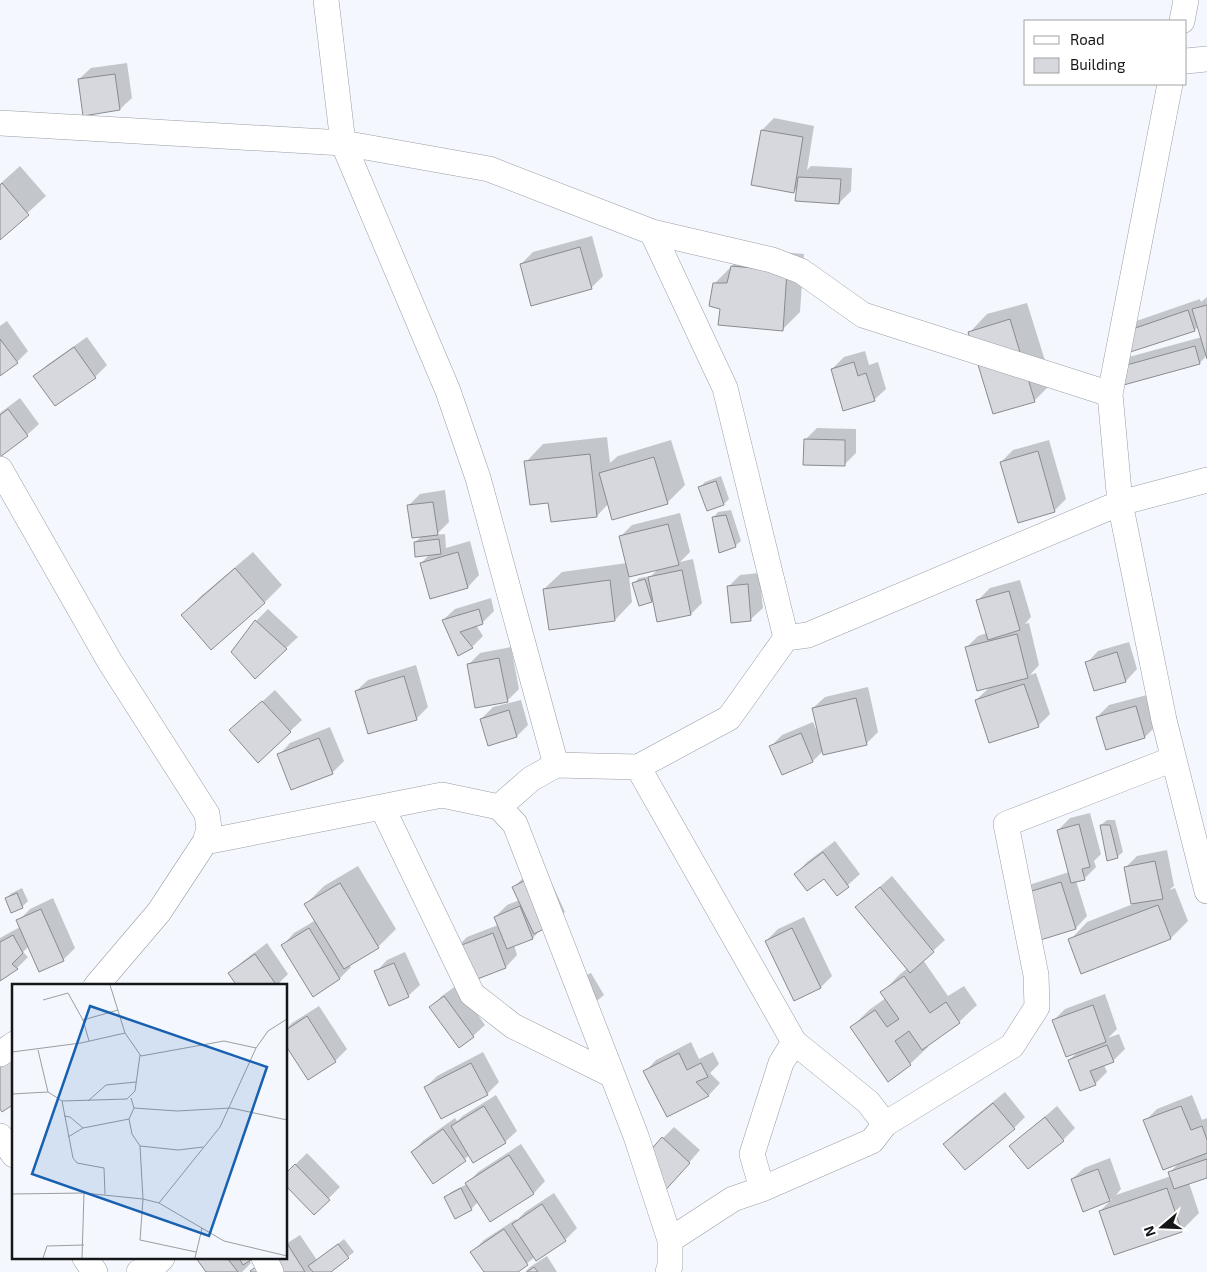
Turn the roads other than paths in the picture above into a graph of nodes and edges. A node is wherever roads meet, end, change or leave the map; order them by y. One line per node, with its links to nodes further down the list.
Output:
1 (326, 0): 8 (street)
2 (1186, 0): 3 (street)
3 (1182, 20)
4 (1207, 59): 5 (street)
5 (1187, 61)
6 (1170, 85): 10 (street)
7 (0, 123): 8 (street)
8 (342, 143): 9 (street); 16 (street)
9 (652, 232): 10 (street); 14 (street)
10 (1110, 394): 13 (street)
11 (0, 469): 20 (street)
12 (1207, 480): 13 (street)
13 (1120, 503): 14 (street); 15 (street)
14 (786, 638): 17 (street)
15 (1173, 759): 21 (street); 27 (street)
16 (556, 765): 17 (street); 19 (street)
17 (638, 768): 23 (street)
18 (382, 807): 19 (street); 20 (street); 26 (street)
19 (498, 807): 26 (street)
20 (204, 842): 22 (street)
21 (1207, 891)
22 (98, 984)
23 (794, 1042): 27 (street); 30 (street)
24 (12, 1045): 25 (street)
25 (0, 1054)
26 (612, 1075): 31 (street)
27 (885, 1124): 30 (street)
28 (0, 1136): 29 (street)
29 (12, 1153)
30 (762, 1190): 31 (street)
31 (670, 1240): 38 (street)
32 (86, 1260): 35 (street)
33 (160, 1260): 36 (street)
34 (265, 1260): 37 (street)
35 (95, 1272)
36 (139, 1272)
37 (272, 1272)
38 (668, 1272)

